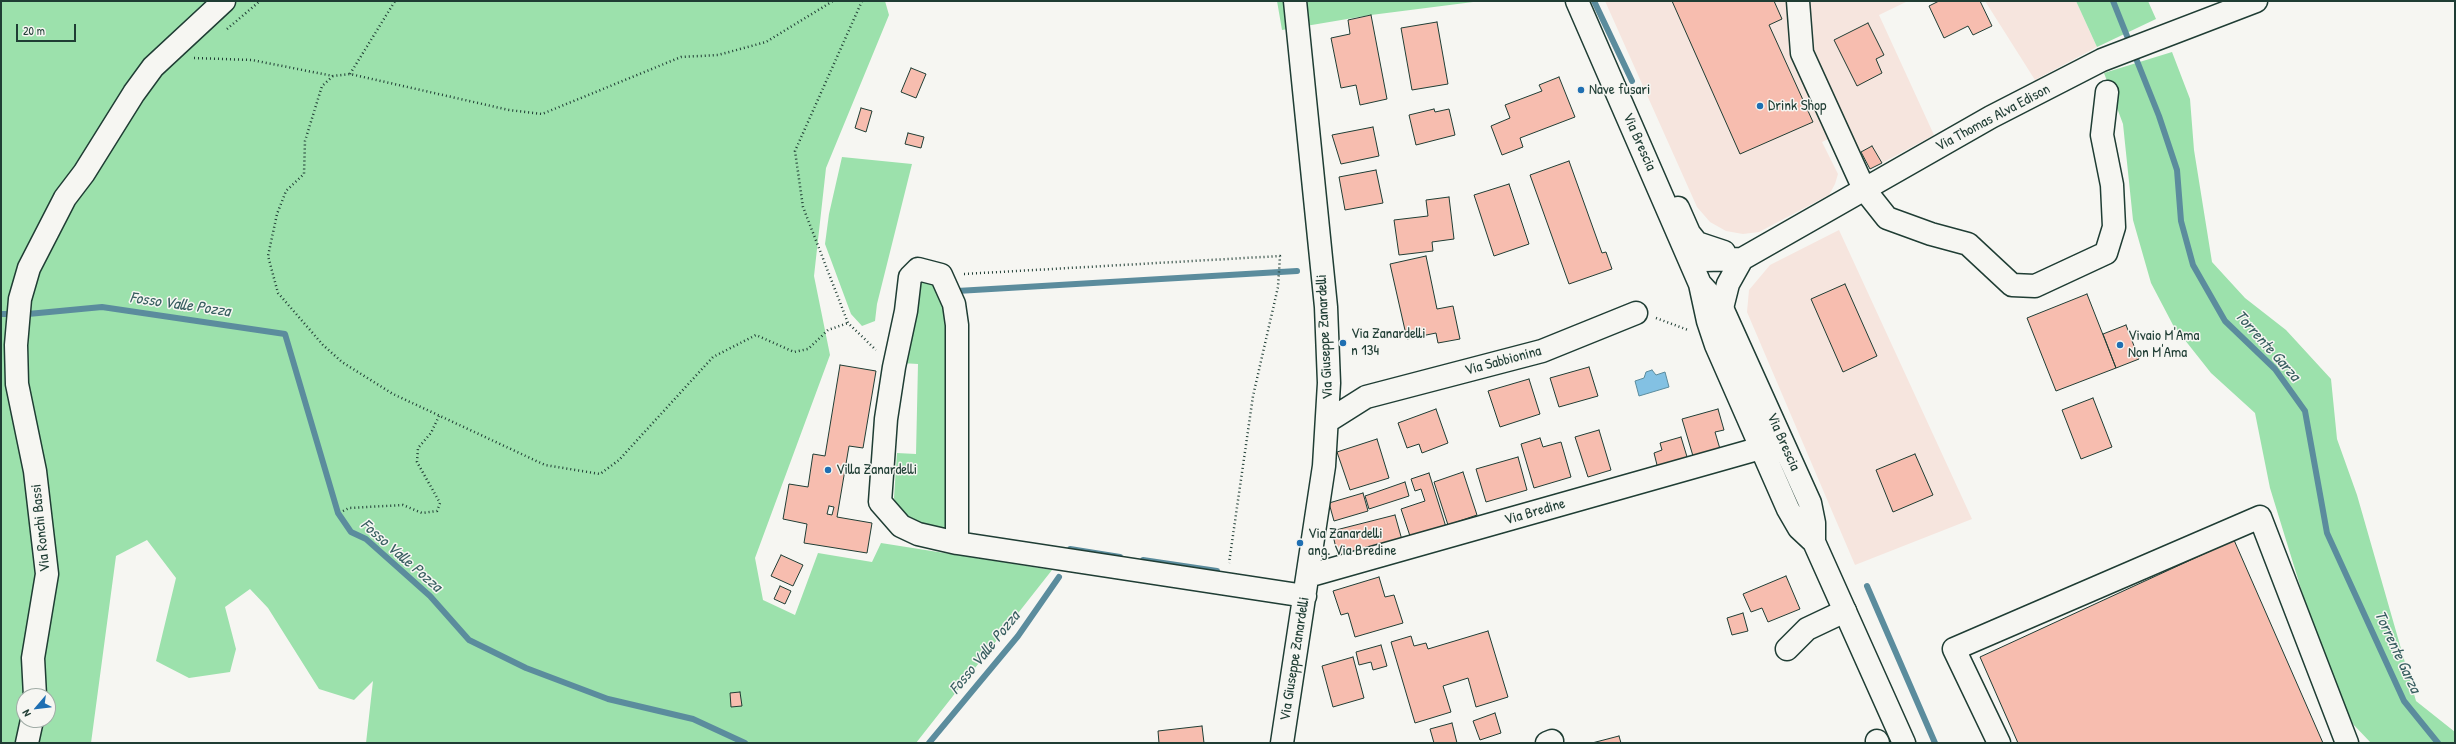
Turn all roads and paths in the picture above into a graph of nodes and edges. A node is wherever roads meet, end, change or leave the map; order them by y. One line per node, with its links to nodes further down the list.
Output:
1 (224, 1): 37 (street, Via Ronchi Bassi)
2 (396, 1): 11 (path)
3 (833, 1): 11 (path)
4 (862, 1): 21 (path)
5 (1295, 1): 24 (street, Via Giuseppe Zanardelli)
6 (1577, 1): 10 (street, Via Brescia)
7 (1798, 1): 14 (street)
8 (2256, 1): 14 (street, Via Thomas Alva Edison)
9 (194, 58): 12 (path)
10 (1603, 58): 15 (street, Via Brescia); 16 (street)
11 (350, 74): 12 (path)
12 (333, 76): 26 (path)
13 (2106, 92): 14 (street)
14 (1864, 189): 16 (street, Via Thomas Alva Edison)
15 (1689, 256): 16 (street, Via Thomas Alva Edison); 18 (street, Via Brescia)
16 (1742, 259): 19 (street)
17 (941, 275): 23 (street); 31 (street); 32 (path)
18 (1700, 284): 19 (street, Via Brescia); 22 (street, Via Brescia)
19 (1722, 308): 30 (street, Via Brescia)
20 (1636, 313): 22 (path); 25 (street, Via Sabbionina)
21 (848, 323): 23 (path); 26 (path)
22 (1716, 346): 28 (street, Via Brescia)
23 (894, 367): 31 (street)
24 (1329, 383): 25 (street); 27 (street, Via Giuseppe Zanardelli)
25 (1366, 397): 27 (street, Via Sabbionina)
26 (439, 416): 29 (path)
27 (1328, 421): 33 (street, Via Giuseppe Zanardelli)
28 (1761, 448): 30 (street, Via Brescia); 33 (street, Via Bredine)
29 (344, 511)
30 (1814, 542): 34 (street, Via Brescia)
31 (957, 543): 32 (street)
32 (1226, 585): 33 (street)
33 (1307, 586): 40 (street, Via Giuseppe Zanardelli)
34 (1843, 606): 35 (street); 36 (street); 41 (street, Via Brescia)
35 (1786, 625)
36 (1787, 649)
37 (35, 688)
38 (30, 728): 39 (street)
39 (27, 743)
40 (1282, 743)
41 (1904, 743)
42 (1999, 743): 43 (street)
43 (2347, 743)

